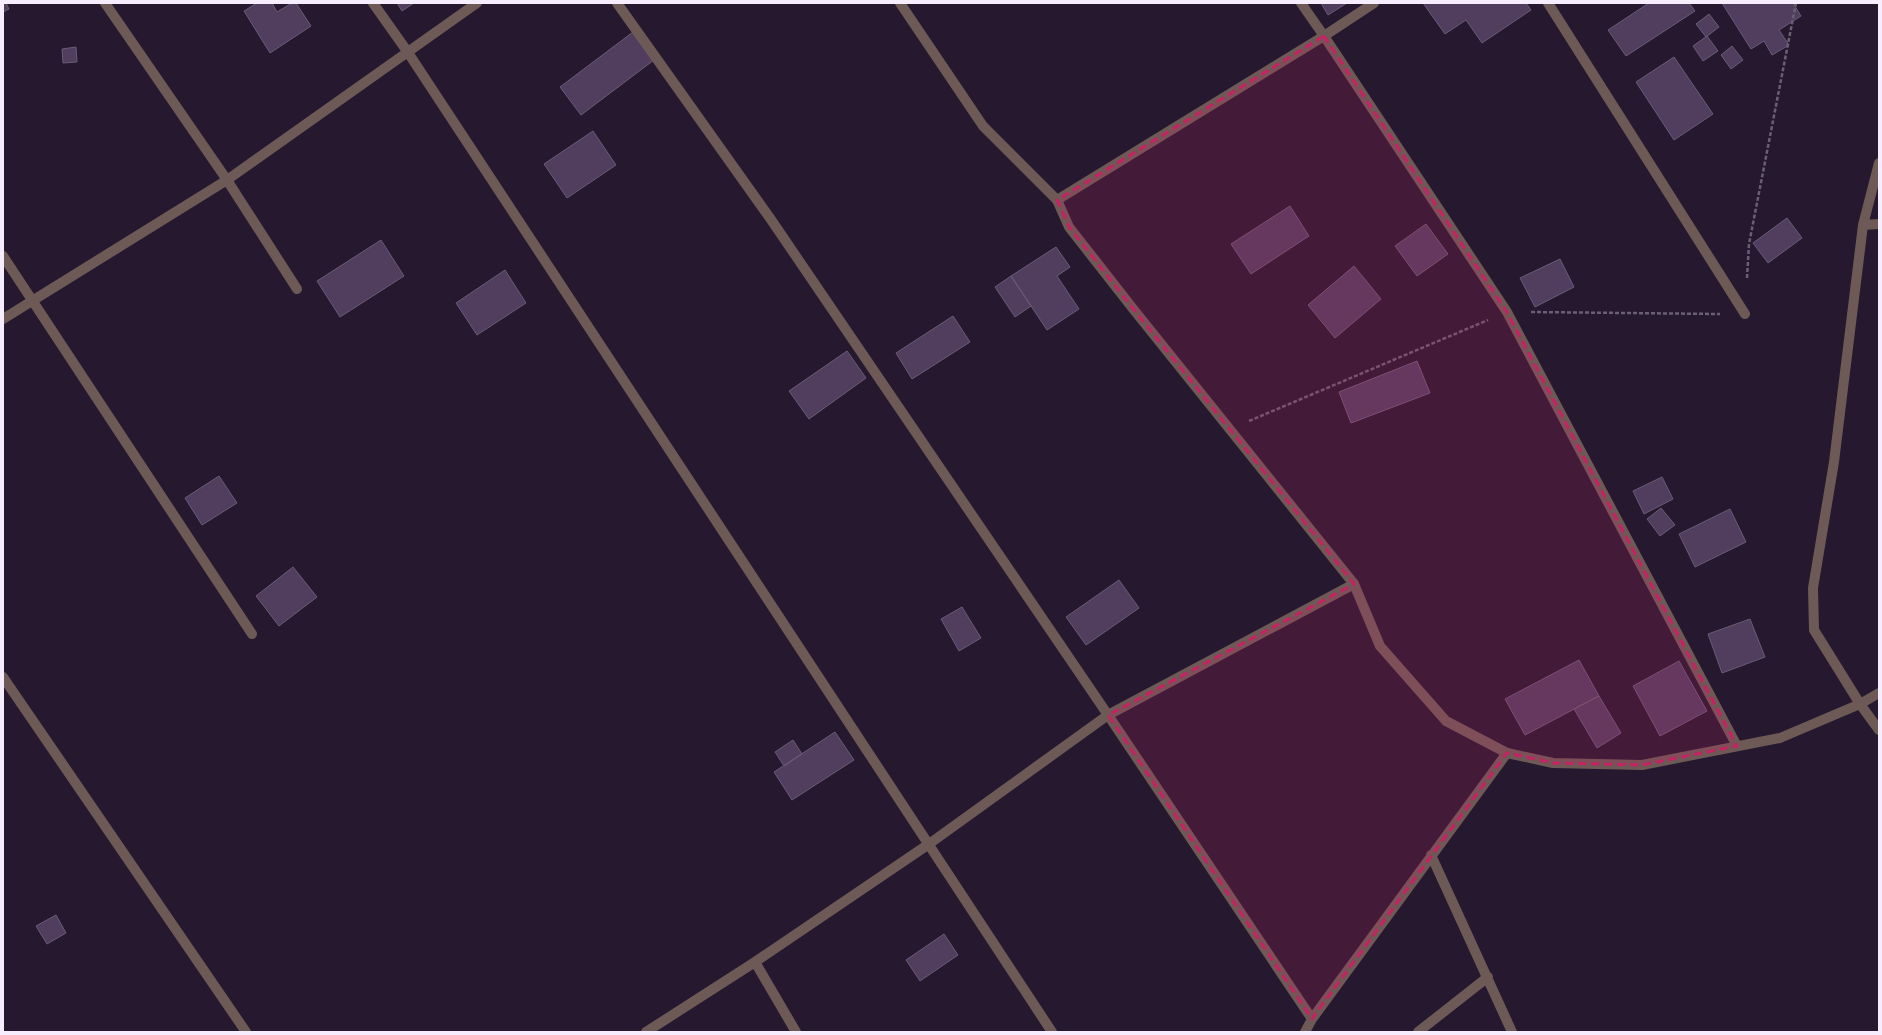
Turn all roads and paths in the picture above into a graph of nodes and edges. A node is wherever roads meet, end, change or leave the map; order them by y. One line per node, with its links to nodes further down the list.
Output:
1 (105, 3): 13 (street)
2 (373, 3): 11 (street)
3 (477, 3): 11 (street)
4 (617, 3): 29 (street)
5 (900, 3): 14 (street)
6 (1301, 3): 10 (street)
7 (1374, 3): 10 (street)
8 (1548, 3): 21 (street)
9 (1796, 3): 21 (path)
10 (1324, 36): 14 (street); 20 (street)
11 (407, 51): 13 (street); 33 (street)
12 (1879, 163): 16 (street)
13 (227, 180): 18 (street); 19 (street)
14 (1057, 200): 23 (street)
15 (1879, 224): 16 (street)
16 (1863, 225): 28 (street)
17 (3, 256): 19 (street)
18 (297, 289)
19 (33, 301): 22 (street); 25 (street)
20 (1507, 312): 21 (path); 23 (path); 31 (street)
21 (1745, 314)
22 (3, 319)
23 (1230, 429): 24 (street)
24 (1354, 584): 29 (street); 32 (street)
25 (252, 634)
26 (3, 677): 38 (street)
27 (1879, 693): 28 (street)
28 (1860, 704): 30 (street); 31 (street)
29 (1108, 715): 33 (street); 37 (street)
30 (1879, 730)
31 (1737, 746): 32 (street)
32 (1507, 752): 34 (street)
33 (929, 844): 35 (street); 41 (street)
34 (1431, 855): 36 (street); 37 (street)
35 (755, 962): 39 (street); 40 (street)
36 (1488, 977): 43 (street); 44 (street)
37 (1312, 1019): 42 (street)
38 (246, 1032)
39 (646, 1032)
40 (796, 1032)
41 (1052, 1032)
42 (1305, 1032)
43 (1418, 1032)
44 (1512, 1032)

